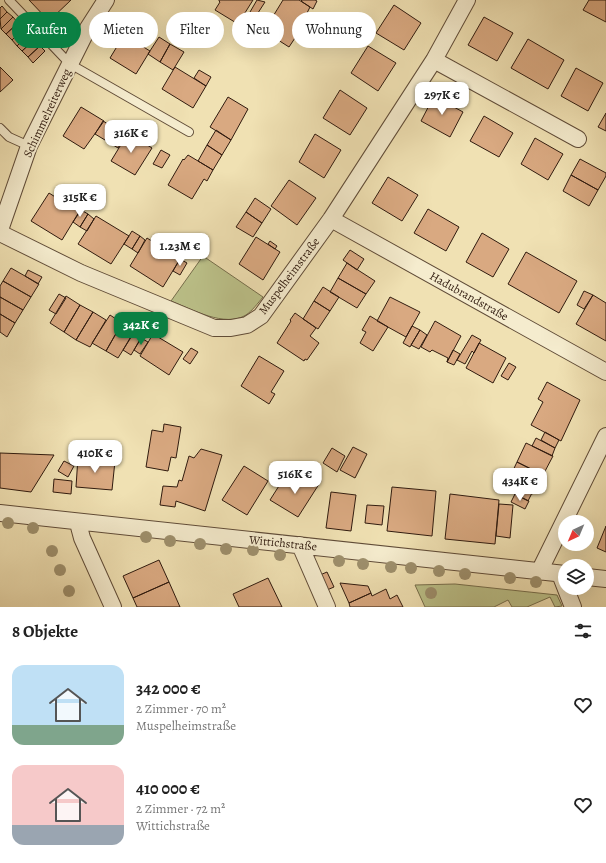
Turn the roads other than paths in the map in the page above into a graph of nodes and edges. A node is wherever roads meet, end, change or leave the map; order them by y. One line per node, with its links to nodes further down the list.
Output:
1 (10, 0): 5 (lane, Schimmelreiterweg)
2 (106, 0): 5 (street, Schimmelreiterweg)
3 (467, 0): 4 (street, Muspelheimstraße)
4 (434, 60): 8 (street); 10 (street, Muspelheimstraße)
5 (70, 64): 7 (lane, Schimmelreiterweg); 9 (street, Schimmelreiterweg)
6 (0, 128): 9 (lane)
7 (189, 132)
8 (578, 139)
9 (29, 146): 11 (street, Schimmelreiterweg)
10 (331, 219): 12 (street, Muspelheimstraße); 13 (street, Hadubrandstraße)
11 (0, 230)
12 (0, 233)
13 (606, 372)
14 (606, 436): 18 (street)
15 (0, 513): 16 (street, Wittichstraße)
16 (78, 523): 17 (street, Wittichstraße); 23 (street)
17 (300, 545): 18 (street, Wittichstraße); 24 (street)
18 (539, 572): 19 (street, Wittichstraße)
19 (558, 574)
20 (594, 578): 21 (street)
21 (606, 579)
22 (569, 595): 25 (street)
23 (113, 607)
24 (327, 607)
25 (573, 607)

